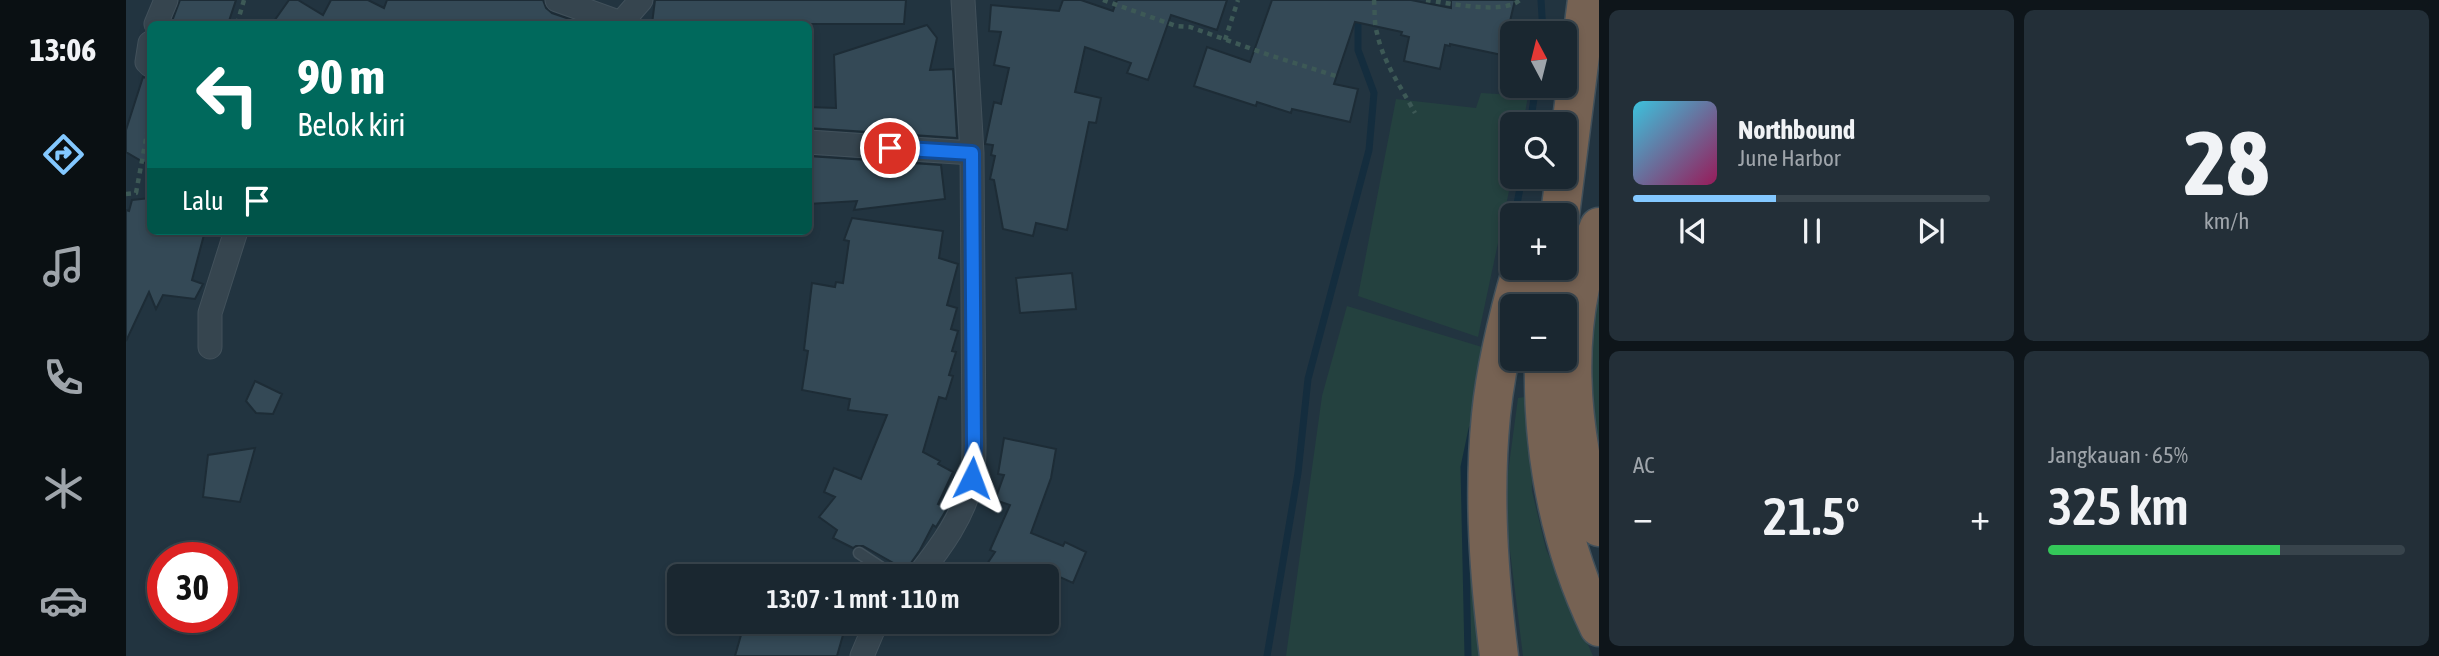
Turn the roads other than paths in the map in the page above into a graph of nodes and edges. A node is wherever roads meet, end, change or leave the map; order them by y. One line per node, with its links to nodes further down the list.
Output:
1 (166, 0): 6 (street)
2 (557, 0): 7 (street)
3 (641, 0): 8 (street)
4 (963, 0): 11 (street)
5 (1586, 12): 9 (highway); 12 (highway)
6 (157, 21)
7 (613, 21)
8 (624, 21)
9 (1565, 112)
10 (812, 142): 11 (street)
11 (972, 153): 21 (street)
12 (1562, 203)
13 (1599, 227): 18 (highway)
14 (235, 235): 16 (street)
15 (1519, 280): 25 (highway)
16 (211, 347)
17 (1544, 371): 22 (highway)
18 (1599, 527)
19 (859, 553): 20 (lane)
20 (876, 564)
21 (927, 564)
22 (1599, 627)
23 (871, 634): 24 (street)
24 (862, 656)
25 (1499, 656)

